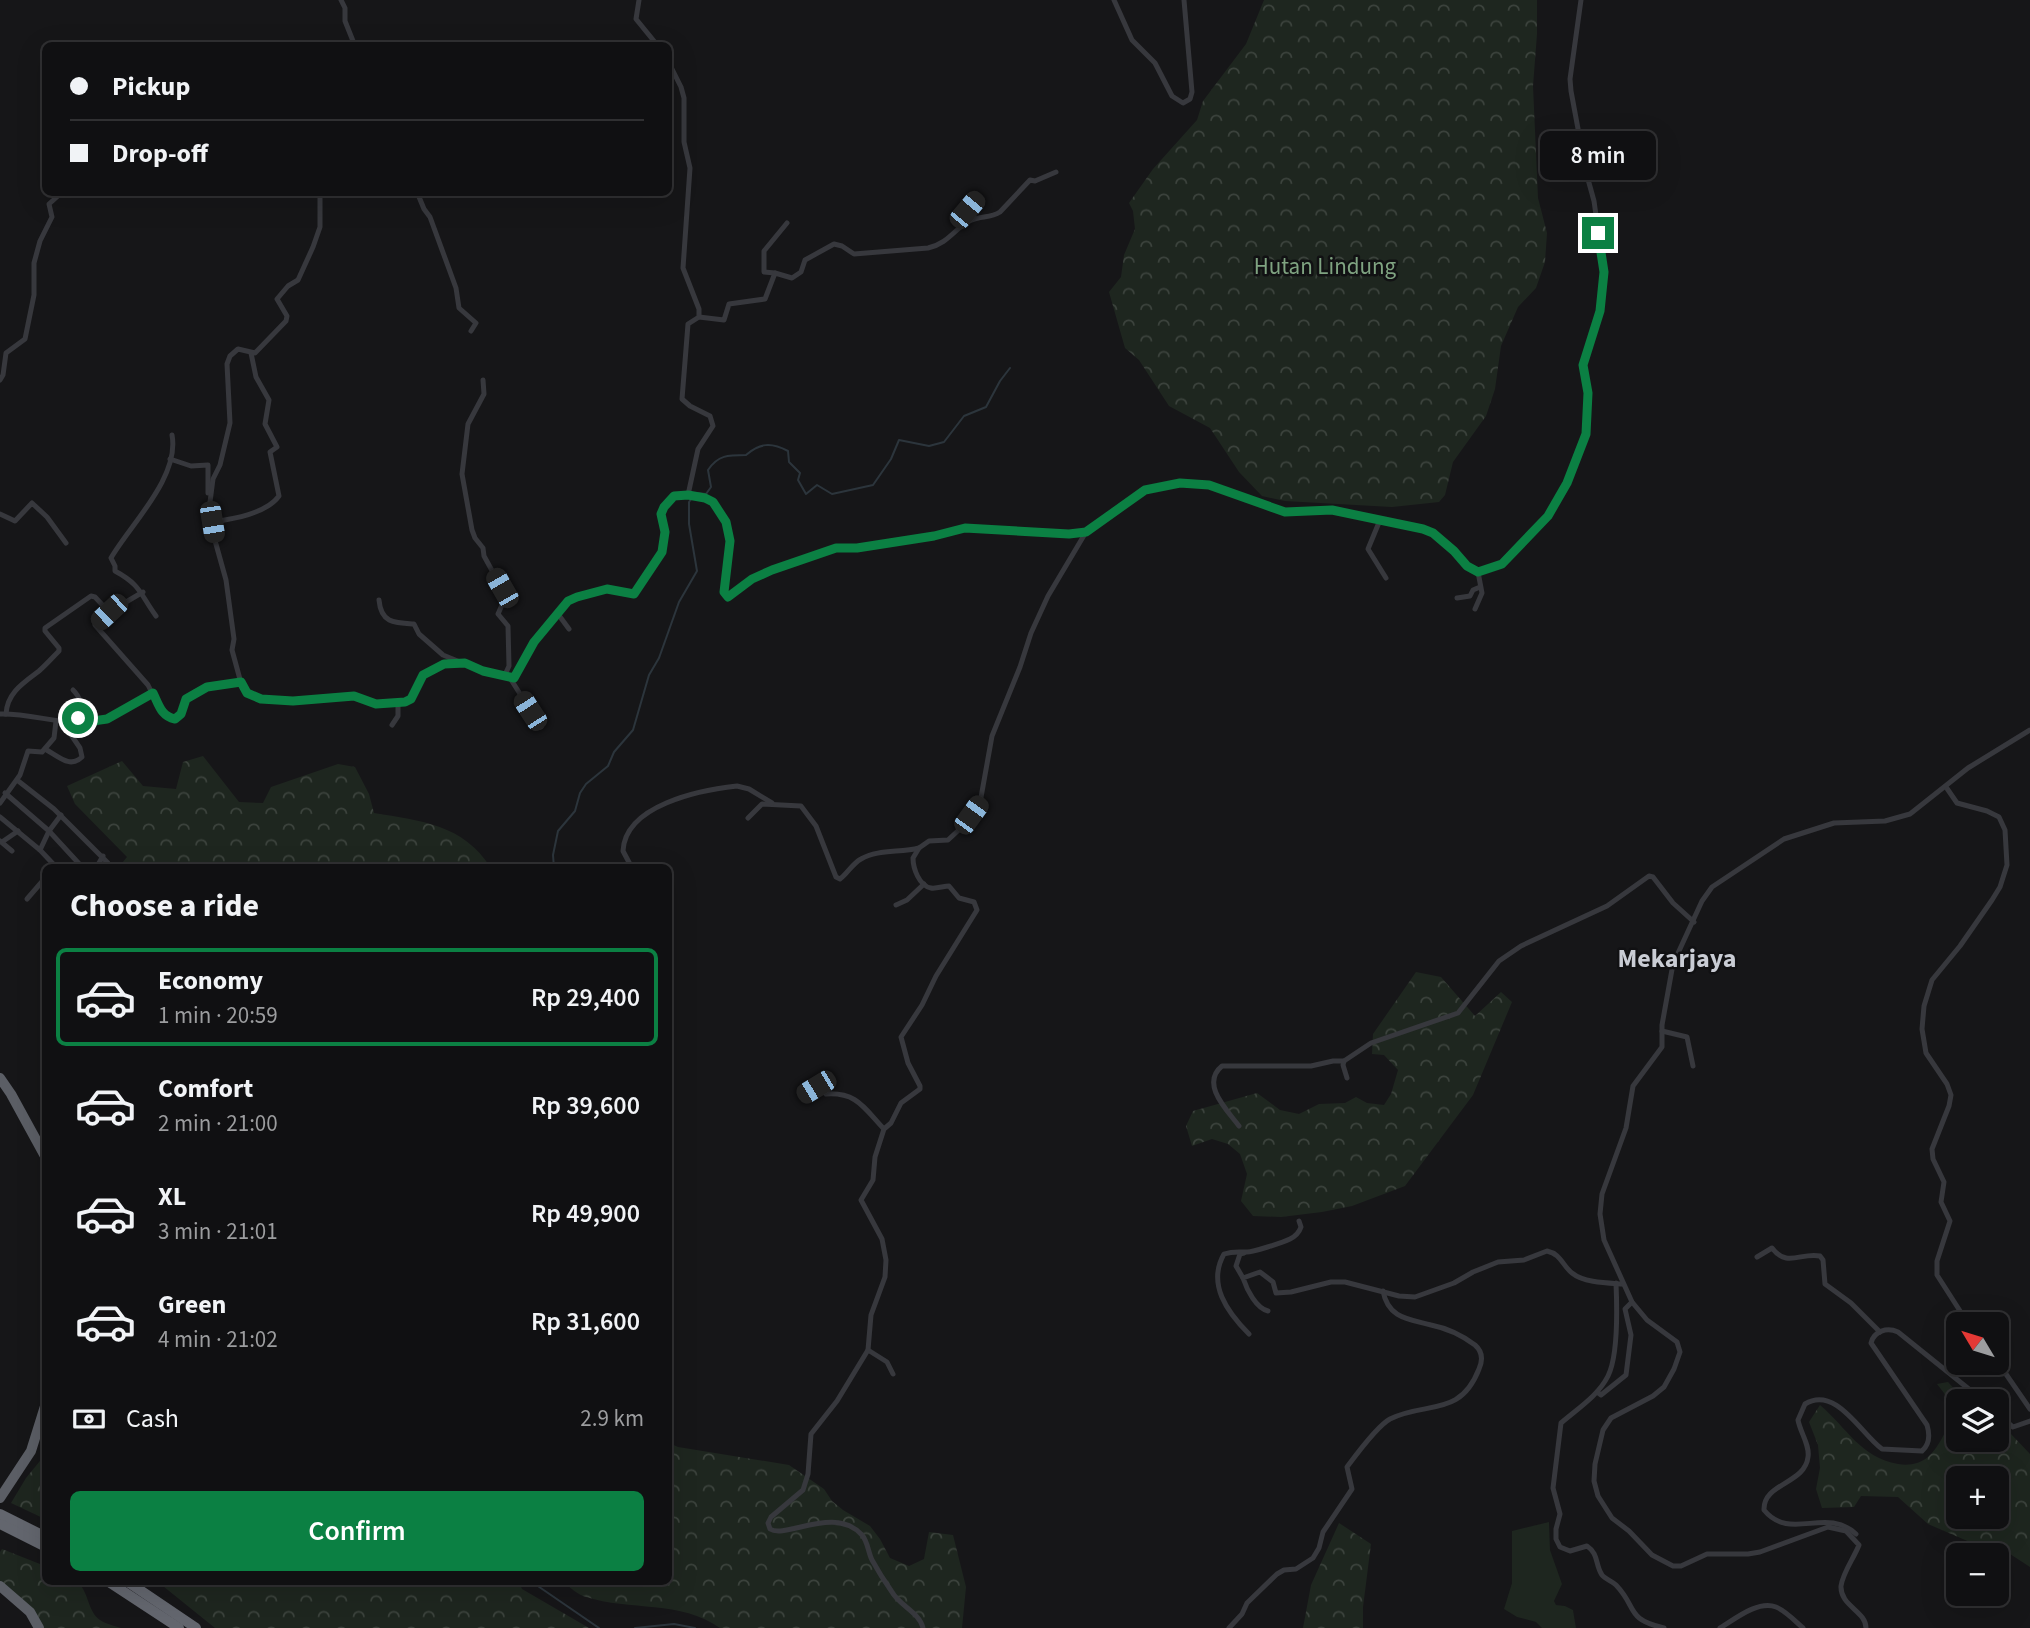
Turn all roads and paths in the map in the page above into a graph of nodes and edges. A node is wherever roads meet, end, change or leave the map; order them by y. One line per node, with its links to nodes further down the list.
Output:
1 (341, 0): 6 (street)
2 (639, 0): 7 (street)
3 (1114, 0): 4 (street)
4 (1184, 0)
5 (1581, 0): 33 (street)
6 (353, 42)
7 (655, 42)
8 (672, 70): 17 (street)
9 (1056, 172): 15 (street)
10 (59, 196): 22 (street)
11 (320, 196): 21 (street)
12 (419, 196): 20 (street)
13 (977, 198): 15 (street)
14 (787, 223): 16 (street)
15 (962, 227): 16 (street)
16 (775, 273): 18 (street)
17 (699, 317): 18 (street); 27 (street)
18 (723, 320): 19 (street)
19 (727, 330)
20 (471, 331)
21 (251, 353): 26 (street); 30 (street)
22 (0, 380)
23 (483, 380): 45 (street)
24 (172, 435): 25 (street)
25 (170, 459): 26 (street); 36 (street)
26 (211, 496): 30 (street)
27 (695, 496): 31 (street); 41 (street)
28 (0, 514): 32 (street)
29 (1380, 520): 31 (street); 33 (street); 34 (street)
30 (212, 522): 46 (street)
31 (1086, 532): 68 (street)
32 (66, 543)
33 (1478, 572): 35 (street)
34 (1386, 578)
35 (1480, 587): 37 (street); 39 (street)
36 (143, 592): 40 (street); 42 (street)
37 (1457, 598)
38 (379, 600): 44 (street)
39 (1475, 609)
40 (109, 612): 48 (street); 50 (street)
41 (558, 614): 43 (street); 45 (street)
42 (156, 616)
43 (569, 629)
44 (463, 663): 45 (street); 49 (street)
45 (507, 678): 54 (street)
46 (241, 682): 48 (street); 49 (street)
47 (73, 690): 52 (street)
48 (153, 693): 52 (street)
49 (398, 702): 53 (street)
50 (3, 714): 51 (street)
51 (59, 722): 52 (street); 56 (street); 56 (street)
52 (79, 723)
53 (392, 725)
54 (541, 727)
55 (2030, 730): 58 (street)
56 (45, 749): 57 (street)
57 (17, 780): 59 (street); 62 (street)
58 (1945, 787): 81 (street); 99 (street)
59 (5, 793): 60 (street); 66 (street)
60 (0, 803)
61 (774, 805): 64 (street); 68 (street); 76 (street)
62 (61, 815): 66 (street); 71 (street)
63 (0, 817): 65 (street)
64 (748, 818)
65 (18, 831): 67 (street); 69 (street)
66 (49, 831): 69 (street); 74 (street)
67 (1, 841): 70 (street)
68 (919, 848): 78 (street)
69 (40, 850): 73 (street)
70 (12, 851)
71 (103, 856): 72 (street); 75 (street)
72 (108, 863)
73 (52, 864)
74 (79, 864)
75 (98, 864)
76 (630, 864)
77 (42, 882): 79 (street)
78 (924, 884): 80 (street); 89 (street)
79 (27, 899)
80 (896, 905)
81 (1694, 922): 82 (street); 83 (street)
82 (1662, 1031): 84 (street); 95 (street)
83 (1344, 1061): 85 (street); 88 (street)
84 (1693, 1066)
85 (1347, 1078)
86 (0, 1079): 90 (highway)
87 (803, 1094): 89 (street)
88 (1239, 1126)
89 (884, 1129): 102 (street)
90 (42, 1151)
91 (1299, 1221): 92 (street)
92 (1246, 1252): 94 (street); 101 (street)
93 (1757, 1257): 100 (street)
94 (1243, 1278): 96 (street); 98 (street)
95 (1619, 1284): 96 (street); 97 (street); 106 (street)
96 (1383, 1291): 124 (street)
97 (1632, 1302): 106 (street); 115 (street)
98 (1268, 1311)
99 (1961, 1312)
100 (1880, 1332): 105 (street); 115 (street)
101 (1250, 1334)
102 (868, 1349): 103 (street); 123 (street)
103 (893, 1374)
104 (2007, 1376): 107 (street)
105 (1969, 1389)
106 (1597, 1392): 125 (street)
107 (2030, 1409)
108 (42, 1416): 111 (highway)
109 (2030, 1421): 110 (street)
110 (2009, 1424)
111 (3, 1490)
112 (0, 1514): 114 (highway)
113 (0, 1524): 116 (highway)
114 (42, 1535)
115 (1857, 1540): 128 (street)
116 (42, 1546)
117 (114, 1585): 121 (highway)
118 (132, 1585): 122 (highway)
119 (0, 1586): 120 (highway)
120 (39, 1628)
121 (179, 1628)
122 (196, 1628)
123 (923, 1628)
124 (1229, 1628)
125 (1664, 1628)
126 (1720, 1628): 127 (street)
127 (1803, 1628)
128 (1866, 1628)

